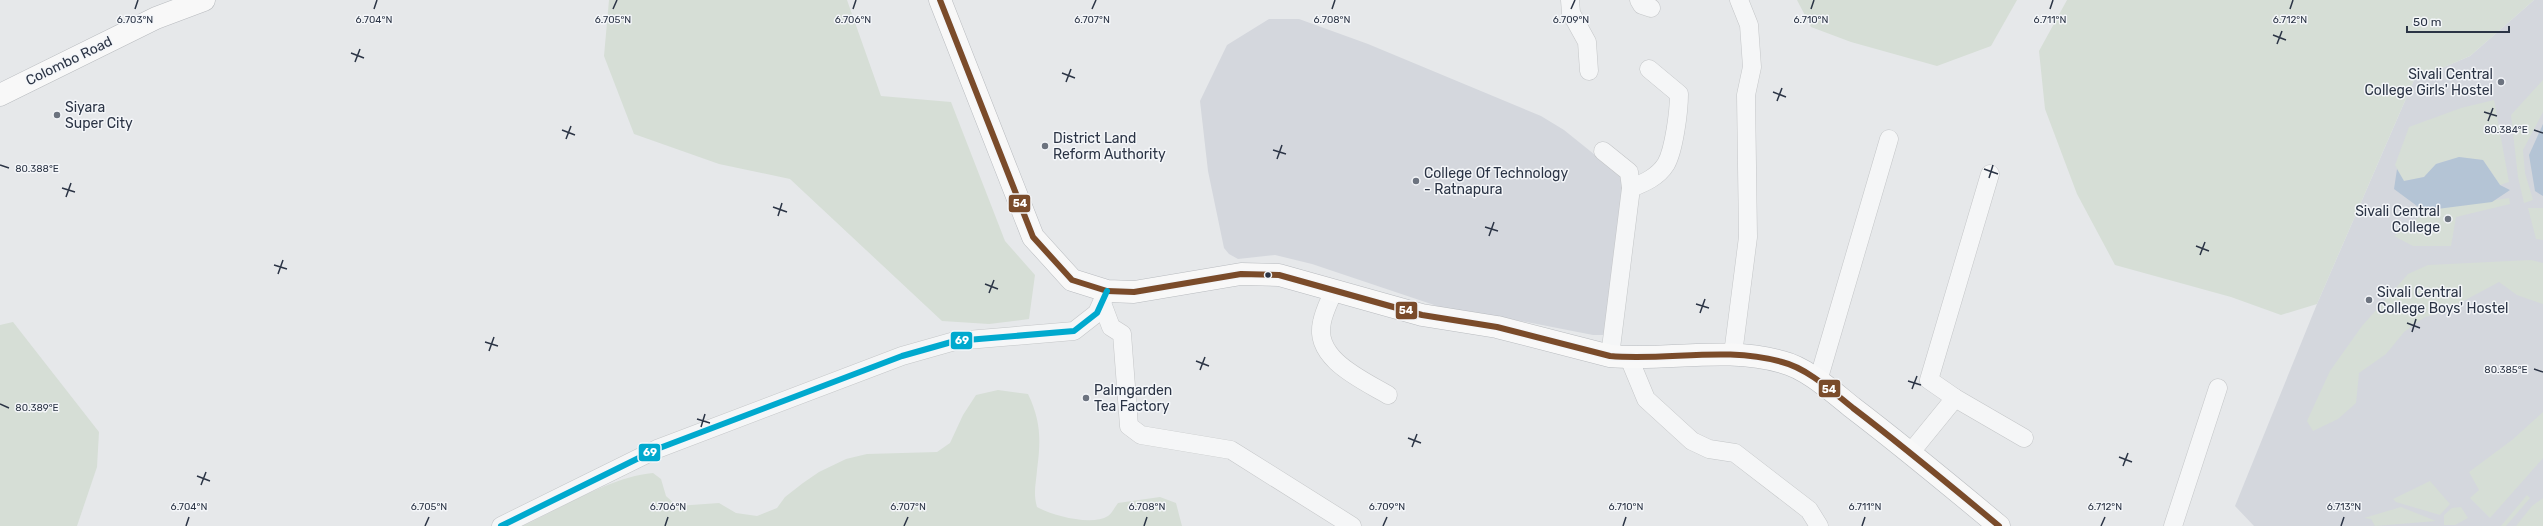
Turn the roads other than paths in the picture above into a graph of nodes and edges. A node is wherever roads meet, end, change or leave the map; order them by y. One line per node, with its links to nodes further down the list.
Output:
1 (204, 0): 7 (highway, Colombo Road)
2 (940, 0): 13 (highway)
3 (1570, 0): 6 (street)
4 (1739, 0): 14 (street)
5 (1649, 69): 11 (street)
6 (1588, 71)
7 (0, 95)
8 (1889, 139): 16 (street)
9 (1603, 152): 11 (street)
10 (1990, 174): 19 (street)
11 (1631, 188): 15 (street)
12 (1334, 290): 13 (highway); 15 (highway); 18 (street)
13 (1105, 297): 22 (street); 23 (street)
14 (1733, 354): 15 (highway); 16 (highway)
15 (1620, 357): 24 (street)
16 (1818, 381): 21 (highway)
17 (2218, 388): 26 (street)
18 (1388, 396)
19 (1955, 398): 20 (street); 21 (street)
20 (2024, 438)
21 (1911, 452): 25 (highway)
22 (501, 526)
23 (1352, 526)
24 (1819, 526)
25 (1999, 526)
26 (2173, 526)

